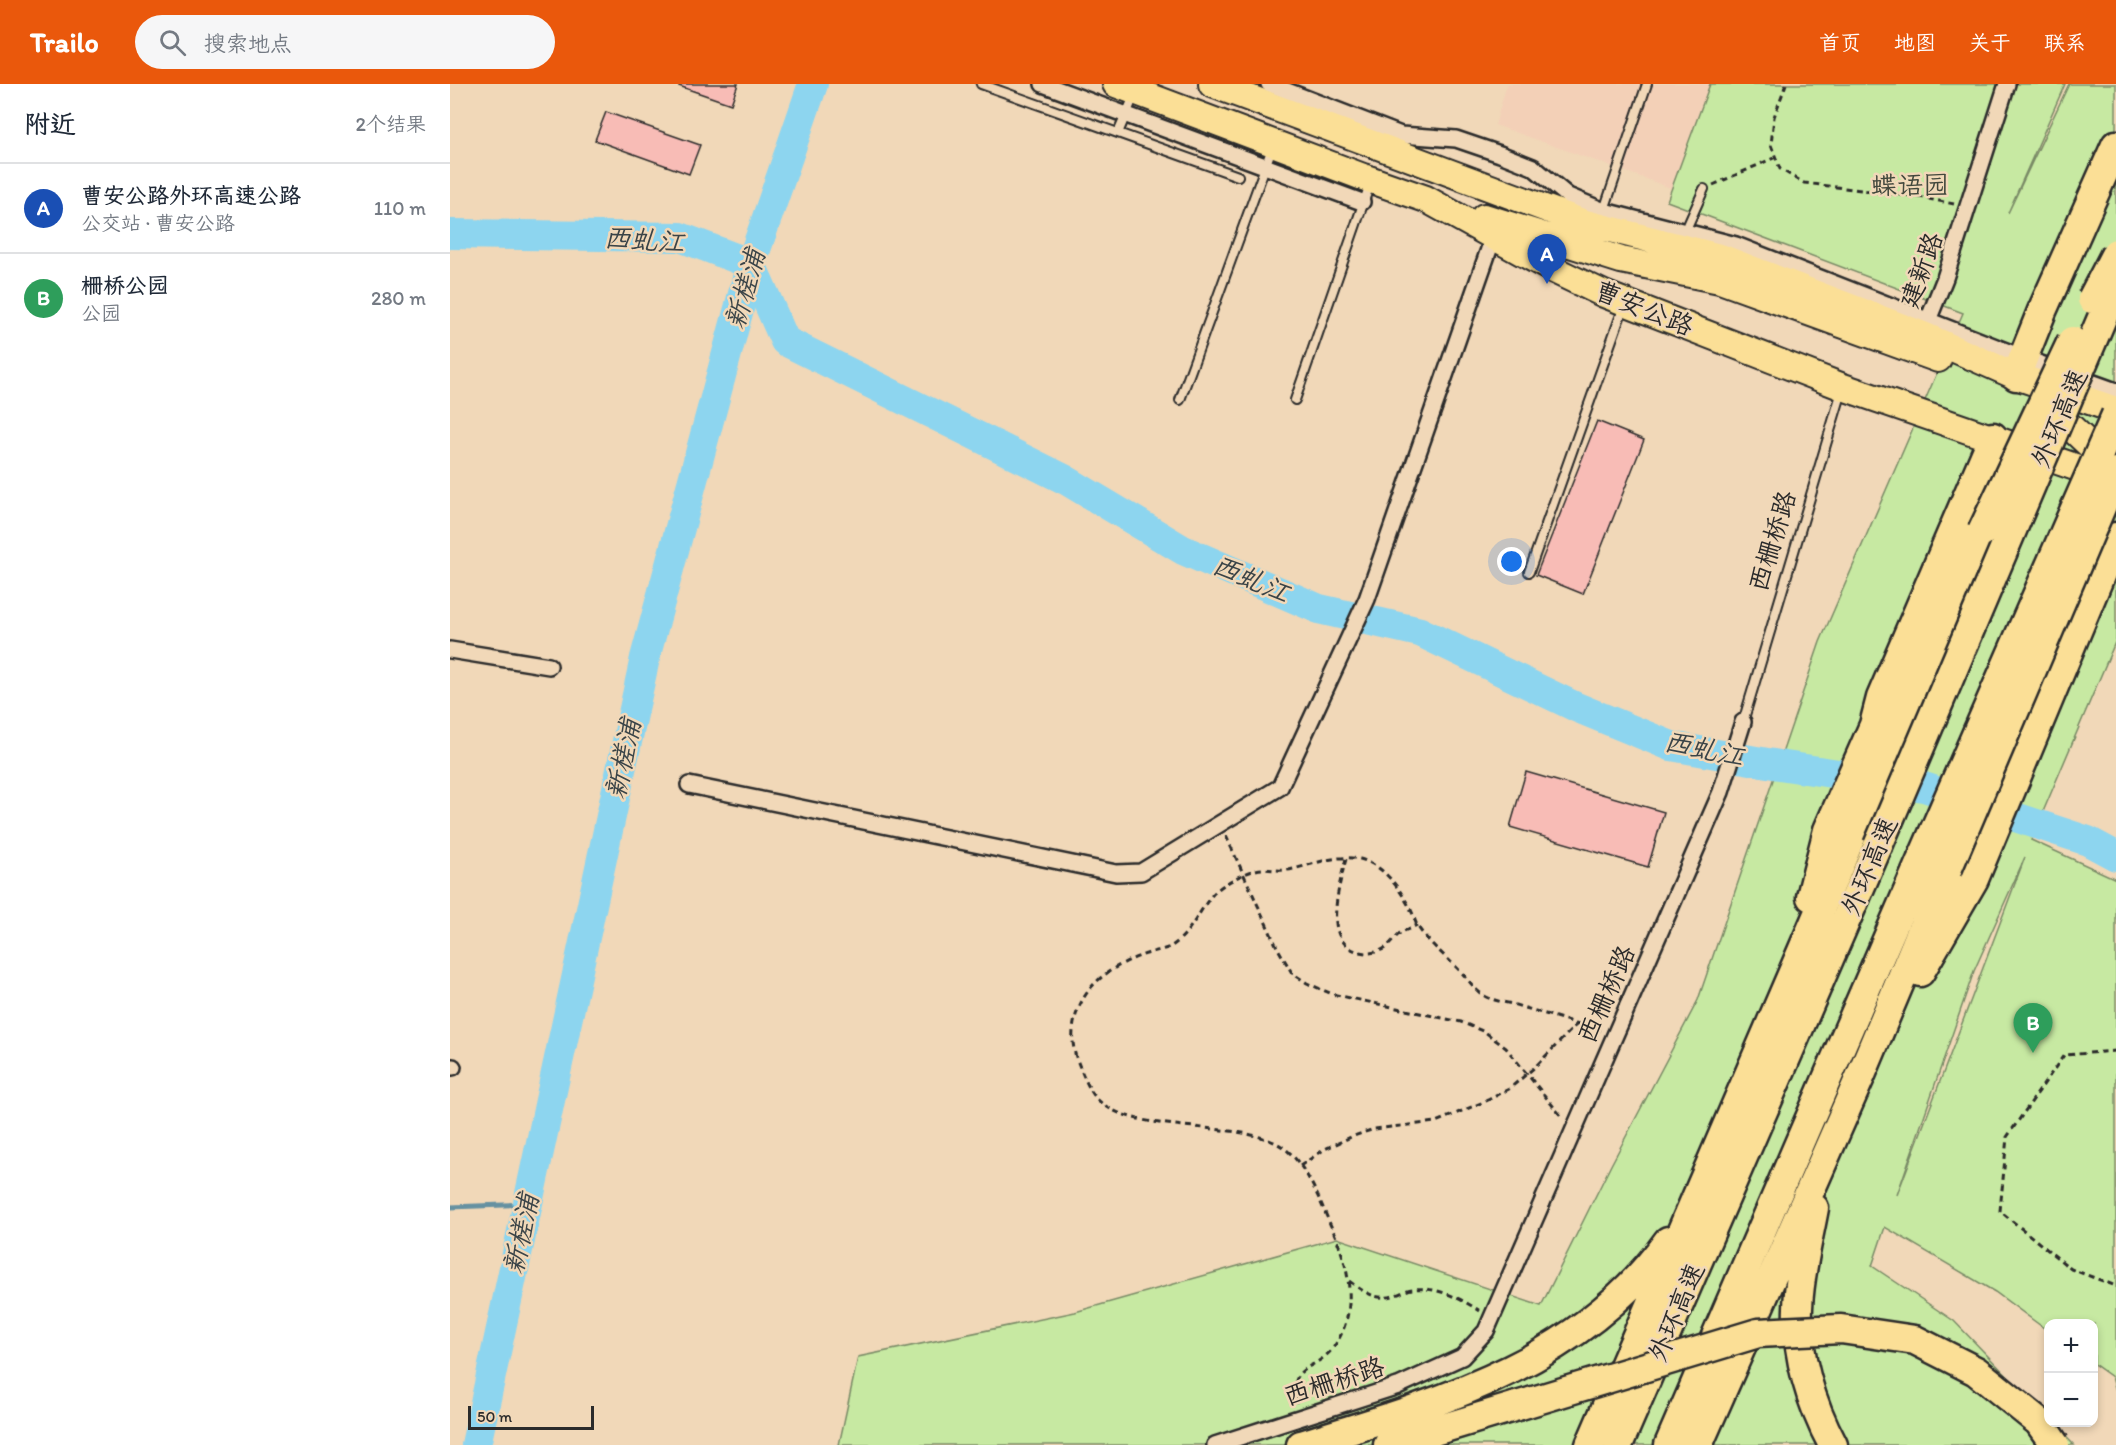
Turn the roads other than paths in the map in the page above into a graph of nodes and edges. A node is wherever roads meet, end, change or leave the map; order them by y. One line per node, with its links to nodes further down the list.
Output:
1 (981, 84): 10 (lane)
2 (1043, 84): 9 (street)
3 (1212, 84): 8 (highway)
4 (1269, 84): 8 (street)
5 (1647, 84): 17 (lane)
6 (2007, 84): 23 (street, 建新路)
7 (1126, 88): 9 (lane); 12 (highway, 曹安公路)
8 (1294, 97): 17 (highway); 17 (street)
9 (1126, 115): 10 (lane); 12 (street)
10 (1118, 133): 13 (lane)
11 (2116, 145): 24 (highway)
12 (1269, 155): 15 (highway, 曹安公路); 27 (lane)
13 (1238, 176)
14 (1704, 189): 19 (lane)
15 (1367, 191): 16 (highway, 曹安公路); 28 (lane)
16 (1426, 199): 18 (highway, 曹安公路); 24 (highway)
17 (1601, 218): 19 (highway)
18 (1494, 235): 22 (highway, 曹安公路); 40 (street)
19 (1682, 239): 23 (highway)
20 (2116, 253): 41 (highway, bridge)
21 (2116, 285): 41 (highway, 外环高速, bridge)
22 (1625, 302): 25 (highway, 曹安公路); 36 (lane)
23 (1926, 327): 24 (highway)
24 (2025, 376): 26 (street); 29 (highway); 31 (highway); 33 (highway)
25 (1843, 387): 32 (highway, 曹安公路); 39 (lane, 西栅桥路)
26 (2116, 392)
27 (1180, 400)
28 (1295, 400)
29 (2116, 410)
30 (2116, 415): 42 (highway, 外环高速, bridge)
31 (2116, 423)
32 (1993, 437): 33 (highway); 34 (highway, 曹安公路); 41 (highway)
33 (2111, 463): 42 (highway, bridge)
34 (2116, 481)
35 (2116, 537): 43 (highway)
36 (1530, 572)
37 (450, 650): 38 (street)
38 (549, 666)
39 (1743, 722): 46 (street, 西栅桥路)
40 (689, 784)
41 (1853, 838): 45 (highway); 50 (highway, 外环高速)
42 (1934, 865): 43 (highway); 51 (highway, 外环高速)
43 (1861, 1075): 44 (highway)
44 (1821, 1165): 52 (highway); 53 (highway)
45 (1694, 1205): 46 (highway); 49 (highway)
46 (1300, 1431): 47 (street, 西栅桥路)
47 (1215, 1445)
48 (1388, 1445): 54 (highway, bridge)
49 (1590, 1445)
50 (1618, 1445)
51 (1669, 1445)
52 (1698, 1445)
53 (1833, 1445)
54 (2055, 1445)

